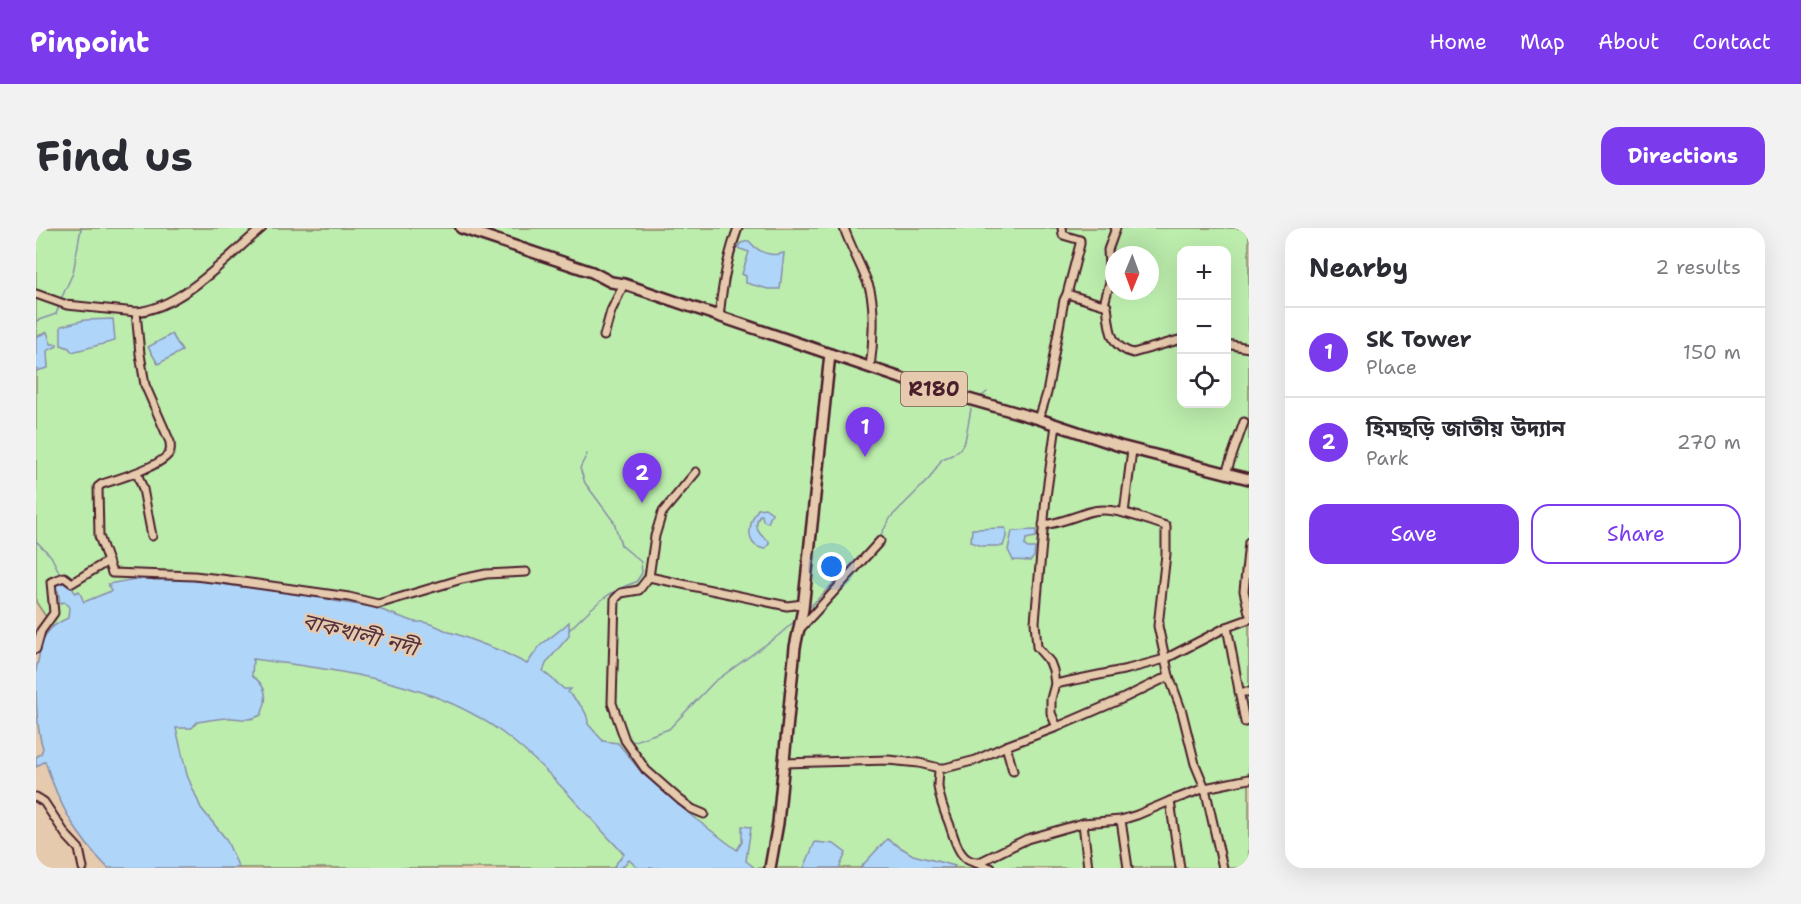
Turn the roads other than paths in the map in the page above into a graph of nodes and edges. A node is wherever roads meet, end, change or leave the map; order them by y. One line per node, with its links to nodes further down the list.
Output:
1 (262, 228): 12 (street)
2 (461, 228): 8 (main road, R180)
3 (478, 228): 8 (main road, R180)
4 (738, 228): 13 (street)
5 (844, 228): 19 (street)
6 (1062, 228): 10 (street)
7 (1116, 228): 11 (street)
8 (624, 284): 13 (main road, R180); 14 (street)
9 (36, 294): 12 (street)
10 (1067, 294): 11 (street); 20 (street)
11 (1104, 304): 15 (street)
12 (136, 312): 25 (street)
13 (719, 317): 18 (main road, R180)
14 (604, 336)
15 (1177, 340)
16 (1231, 345): 17 (street)
17 (1249, 348)
18 (830, 354): 19 (main road, R180); 36 (main road)
19 (870, 368): 20 (main road, R180)
20 (1039, 419): 22 (main road, R180)
21 (1244, 422): 26 (street)
22 (1056, 425): 23 (main road, R180); 29 (street)
23 (1132, 450): 26 (main road, R180); 28 (street)
24 (696, 472): 35 (street)
25 (137, 473): 30 (street); 33 (street)
26 (1226, 473): 27 (main road, R180)
27 (1249, 479)
28 (1124, 513): 29 (street); 42 (street)
29 (1043, 525): 44 (street)
30 (152, 536)
31 (880, 540): 40 (street)
32 (1249, 542): 37 (street)
33 (108, 561): 34 (street); 41 (street)
34 (526, 572)
35 (649, 577): 36 (street); 57 (street)
36 (803, 606): 40 (main road)
37 (1249, 613)
38 (1249, 619): 39 (street)
39 (1227, 627): 42 (street); 45 (street)
40 (799, 630): 50 (main road)
41 (36, 649)
42 (1165, 659): 43 (street); 44 (street)
43 (1169, 676): 48 (street); 54 (street)
44 (1055, 684): 48 (street)
45 (1239, 692): 46 (street); 47 (street)
46 (1249, 692)
47 (1245, 722)
48 (1057, 727): 49 (street)
49 (1006, 746): 51 (street); 52 (street)
50 (784, 763): 51 (street); 62 (main road)
51 (939, 768): 60 (street)
52 (1013, 771)
53 (1249, 779): 54 (street)
54 (1205, 788): 56 (street); 67 (street)
55 (36, 797): 61 (street)
56 (1170, 801): 58 (street); 66 (street)
57 (704, 814)
58 (1121, 820): 59 (street); 65 (street)
59 (1083, 824): 60 (street); 64 (street)
60 (974, 862): 63 (street)
61 (83, 868)
62 (770, 868)
63 (991, 868)
64 (1088, 868)
65 (1128, 868)
66 (1180, 868)
67 (1223, 868)

